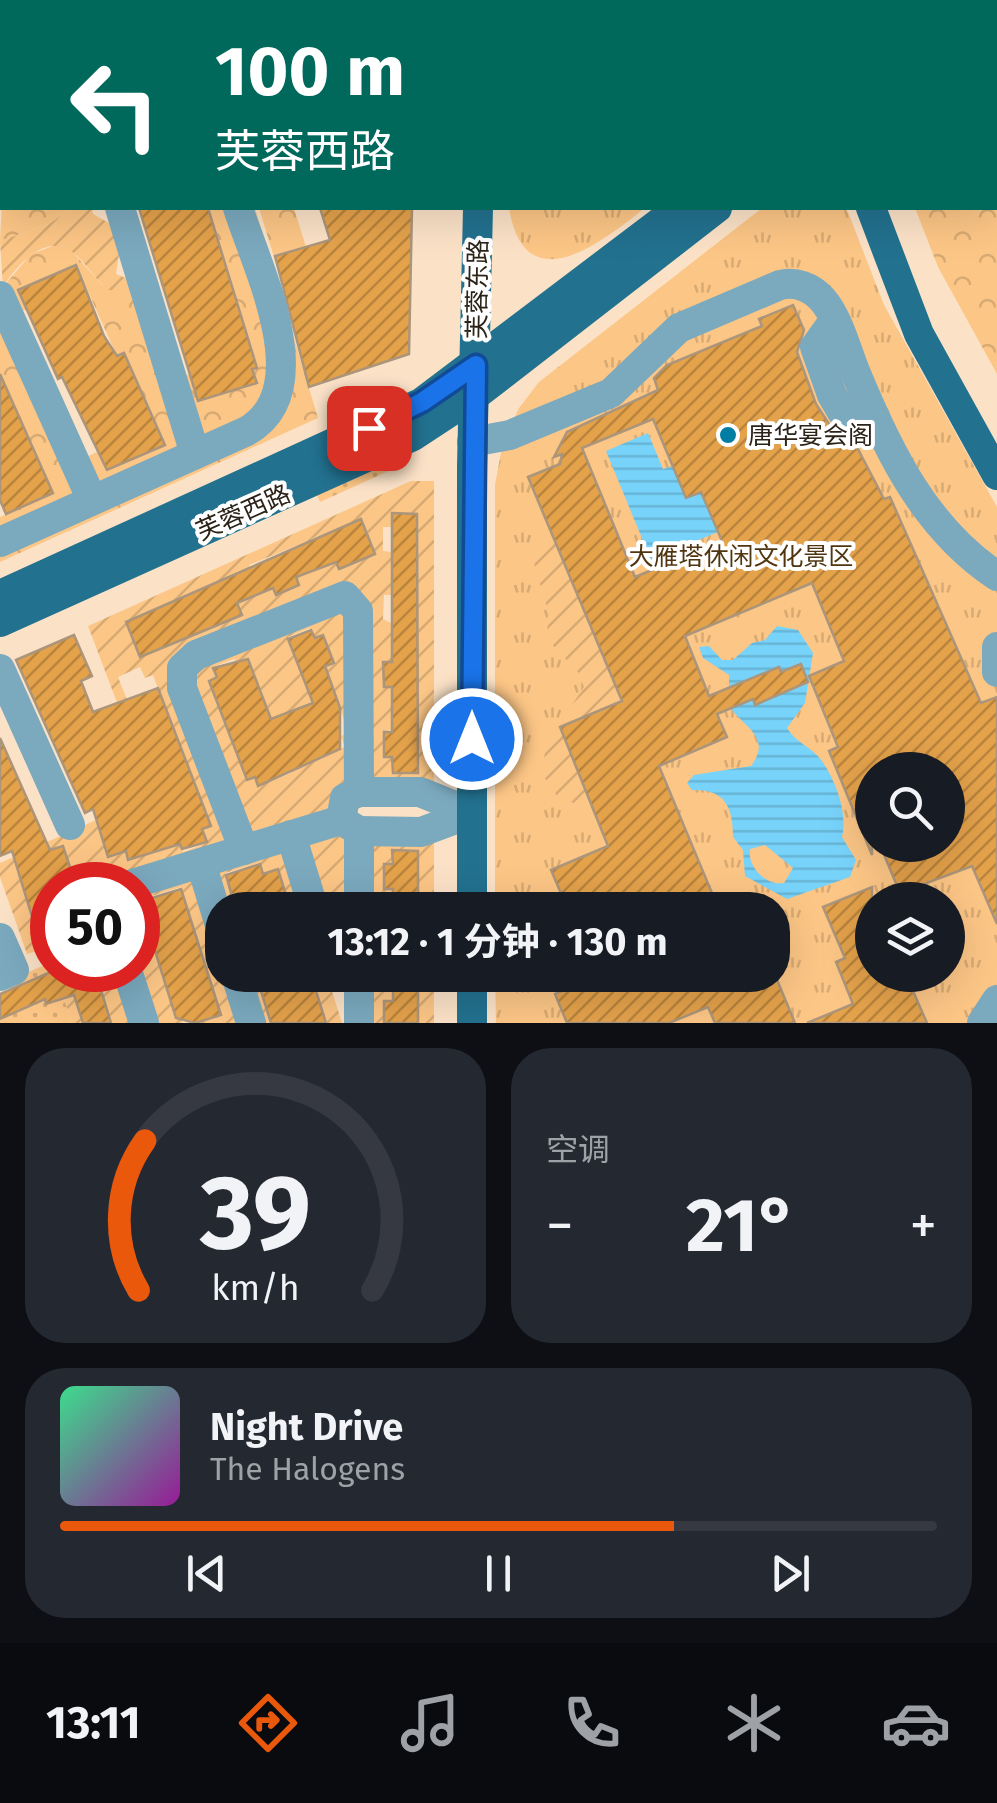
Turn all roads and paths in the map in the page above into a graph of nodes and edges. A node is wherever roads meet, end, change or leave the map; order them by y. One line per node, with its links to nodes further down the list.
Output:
1 (121, 210): 11 (street)
2 (239, 210): 11 (street)
3 (478, 210): 8 (main road, 芙蓉东路)
4 (676, 210): 8 (main road, 芙蓉西路)
5 (714, 210): 9 (main road, 芙蓉西路)
6 (872, 210): 12 (main road)
7 (0, 296): 13 (street)
8 (476, 365): 9 (main road, 芙蓉东路); 16 (main road, 芙蓉西路)
9 (474, 396): 10 (main road, 芙蓉东路); 17 (main road, 芙蓉西路)
10 (472, 442): 15 (street); 22 (main road, 芙蓉东路)
11 (194, 454): 13 (street)
12 (997, 475)
13 (92, 500): 14 (street)
14 (0, 542)
15 (997, 576)
16 (0, 595)
17 (0, 622)
18 (997, 647): 20 (street)
19 (0, 668): 23 (street)
20 (997, 672)
21 (359, 792): 22 (street); 24 (street); 26 (street)
22 (472, 812): 24 (street); 32 (main road, 芙蓉东路)
23 (70, 825)
24 (350, 826): 25 (street); 31 (street)
25 (291, 835): 26 (street); 30 (street)
26 (244, 850): 27 (street)
27 (201, 863): 28 (street); 29 (street)
28 (160, 876)
29 (210, 892)
30 (308, 892)
31 (357, 892)
32 (472, 892)
33 (0, 938): 34 (street)
34 (0, 976)
35 (134, 992): 39 (street)
36 (241, 992): 40 (street)
37 (472, 992): 41 (main road)
38 (997, 1000): 42 (street)
39 (144, 1023)
40 (251, 1023)
41 (472, 1023)
42 (982, 1023)

